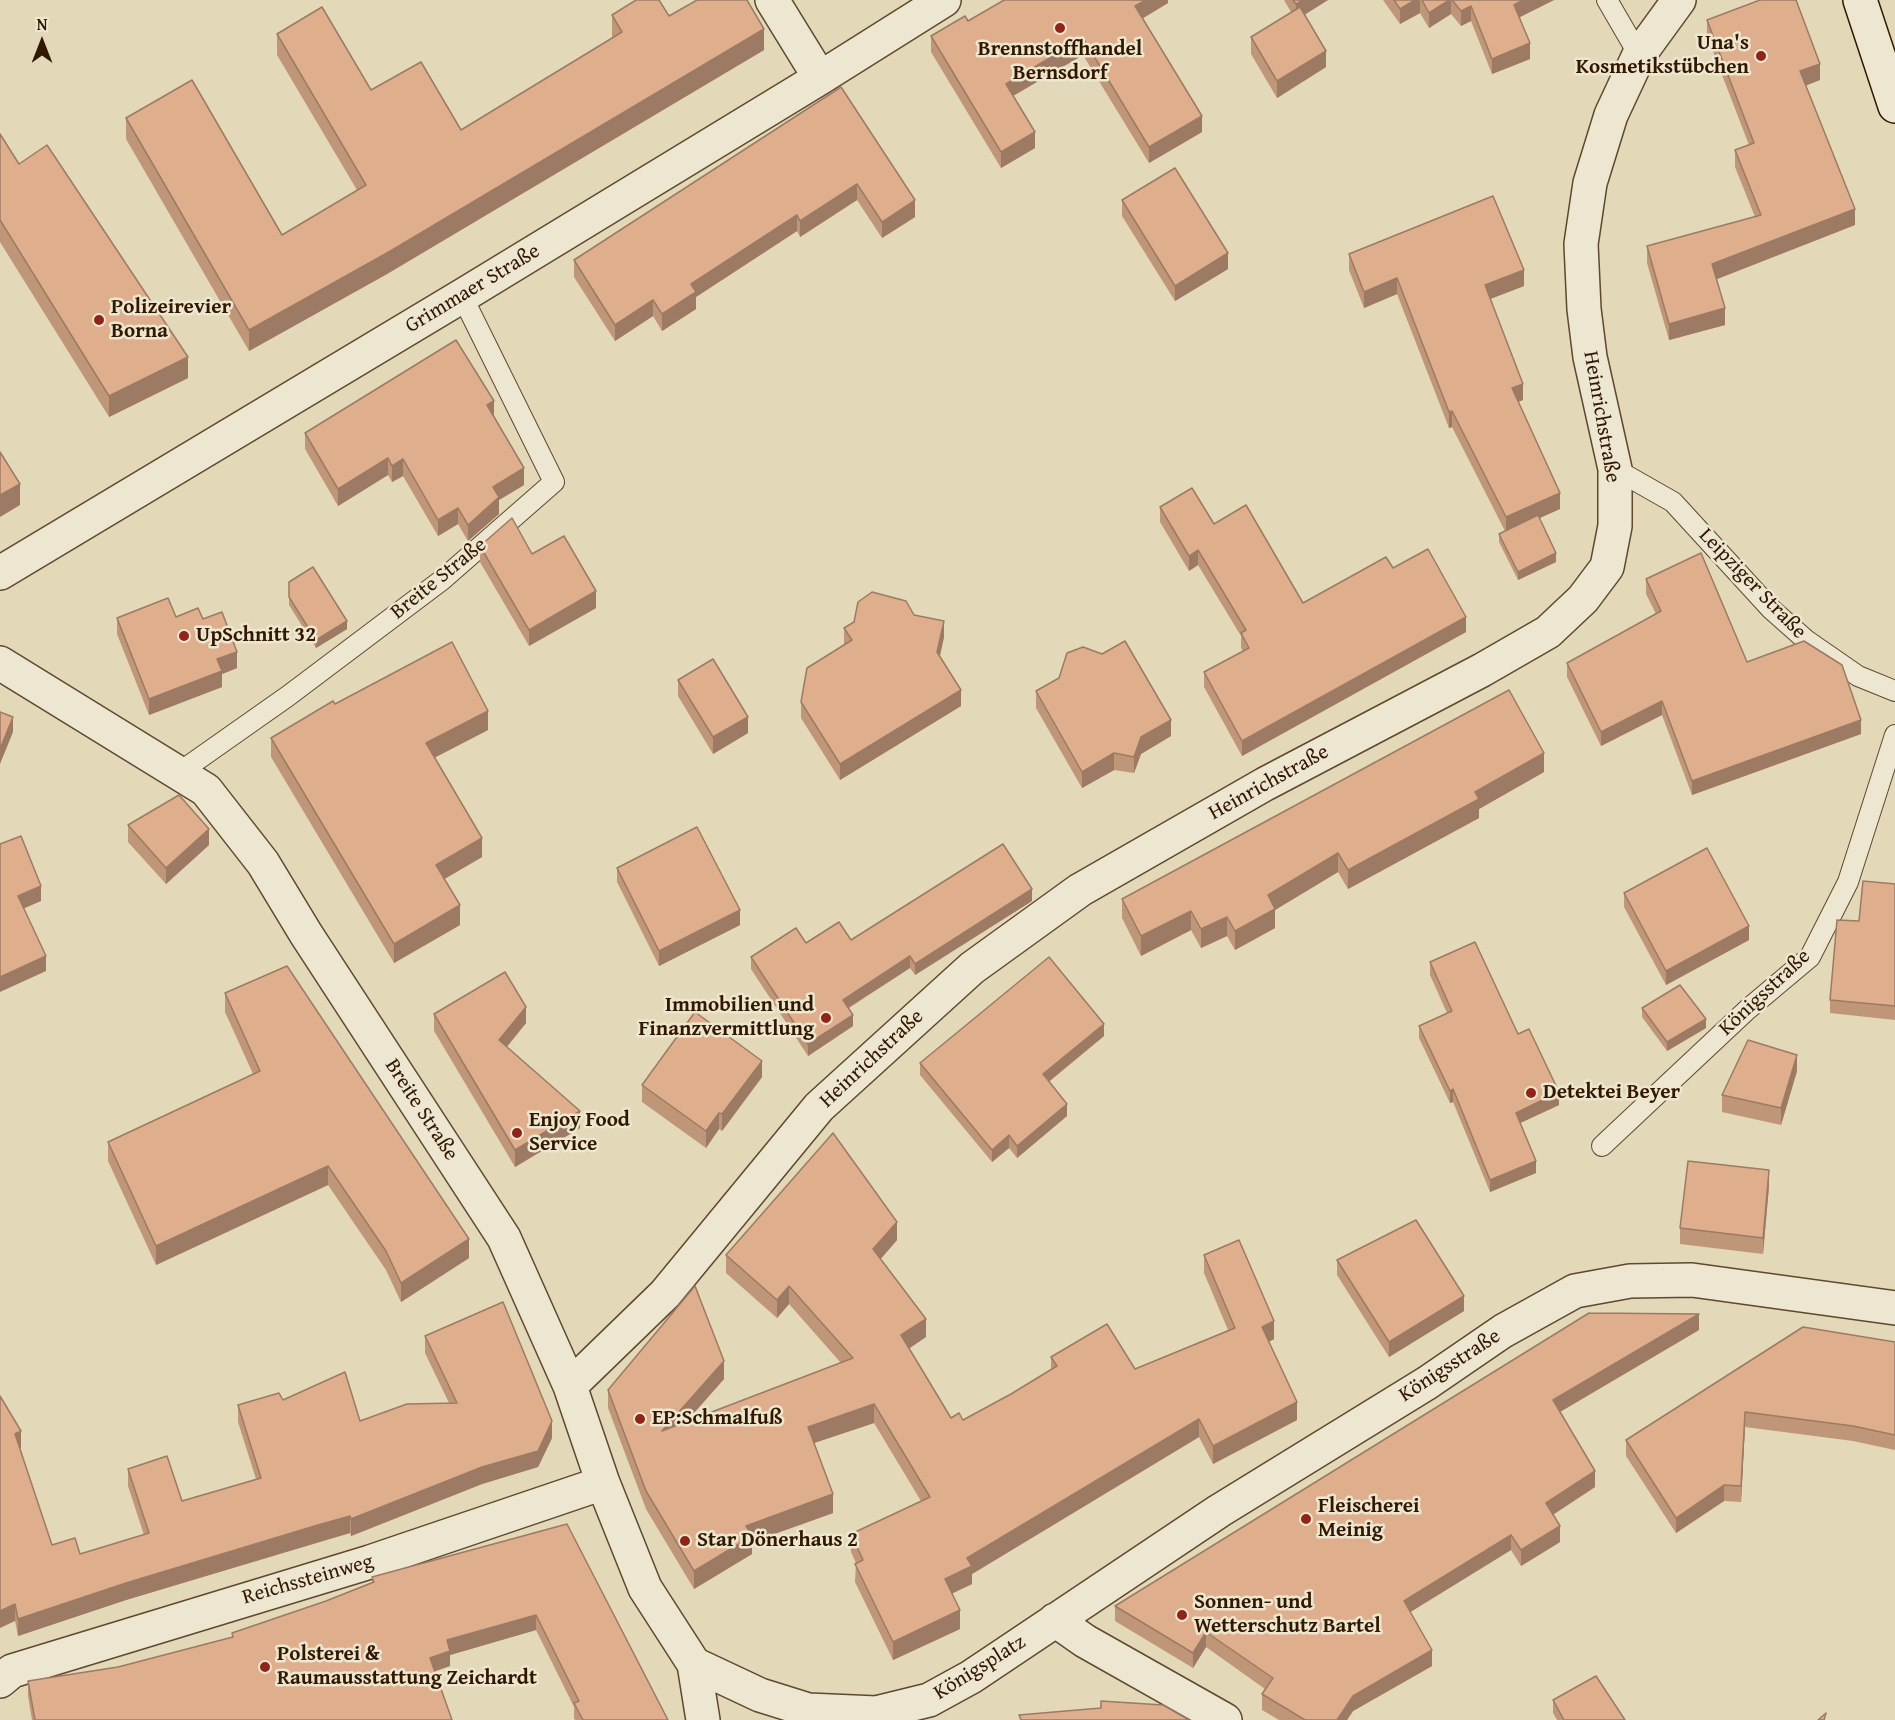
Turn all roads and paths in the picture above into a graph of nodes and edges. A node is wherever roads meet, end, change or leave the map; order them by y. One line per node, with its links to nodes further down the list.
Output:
1 (772, 0): 7 (street)
2 (944, 0): 7 (street, Grimmaer Straße)
3 (1607, 0): 6 (lane)
4 (1679, 0): 6 (street, Heinrichstraße)
5 (1860, 0): 8 (street)
6 (1639, 56): 10 (street, Heinrichstraße)
7 (820, 78): 9 (street, Grimmaer Straße)
8 (1895, 106)
9 (462, 296): 11 (street, Grimmaer Straße); 15 (lane, Breite Straße)
10 (1615, 469): 13 (lane, Leipziger Straße); 18 (street, Heinrichstraße)
11 (0, 573)
12 (0, 663): 15 (street, Breite Straße)
13 (1895, 691)
14 (1895, 735): 16 (lane, Königsstraße)
15 (180, 772): 18 (street, Breite Straße)
16 (1602, 1146)
17 (1895, 1308): 20 (street, Königsstraße)
18 (570, 1386): 19 (street, Breite Straße)
19 (603, 1483): 21 (street); 22 (street, Reichssteinweg)
20 (1055, 1620): 21 (street, Königsplatz); 24 (street)
21 (694, 1664): 23 (street)
22 (4, 1666)
23 (703, 1720)
24 (1225, 1720)

